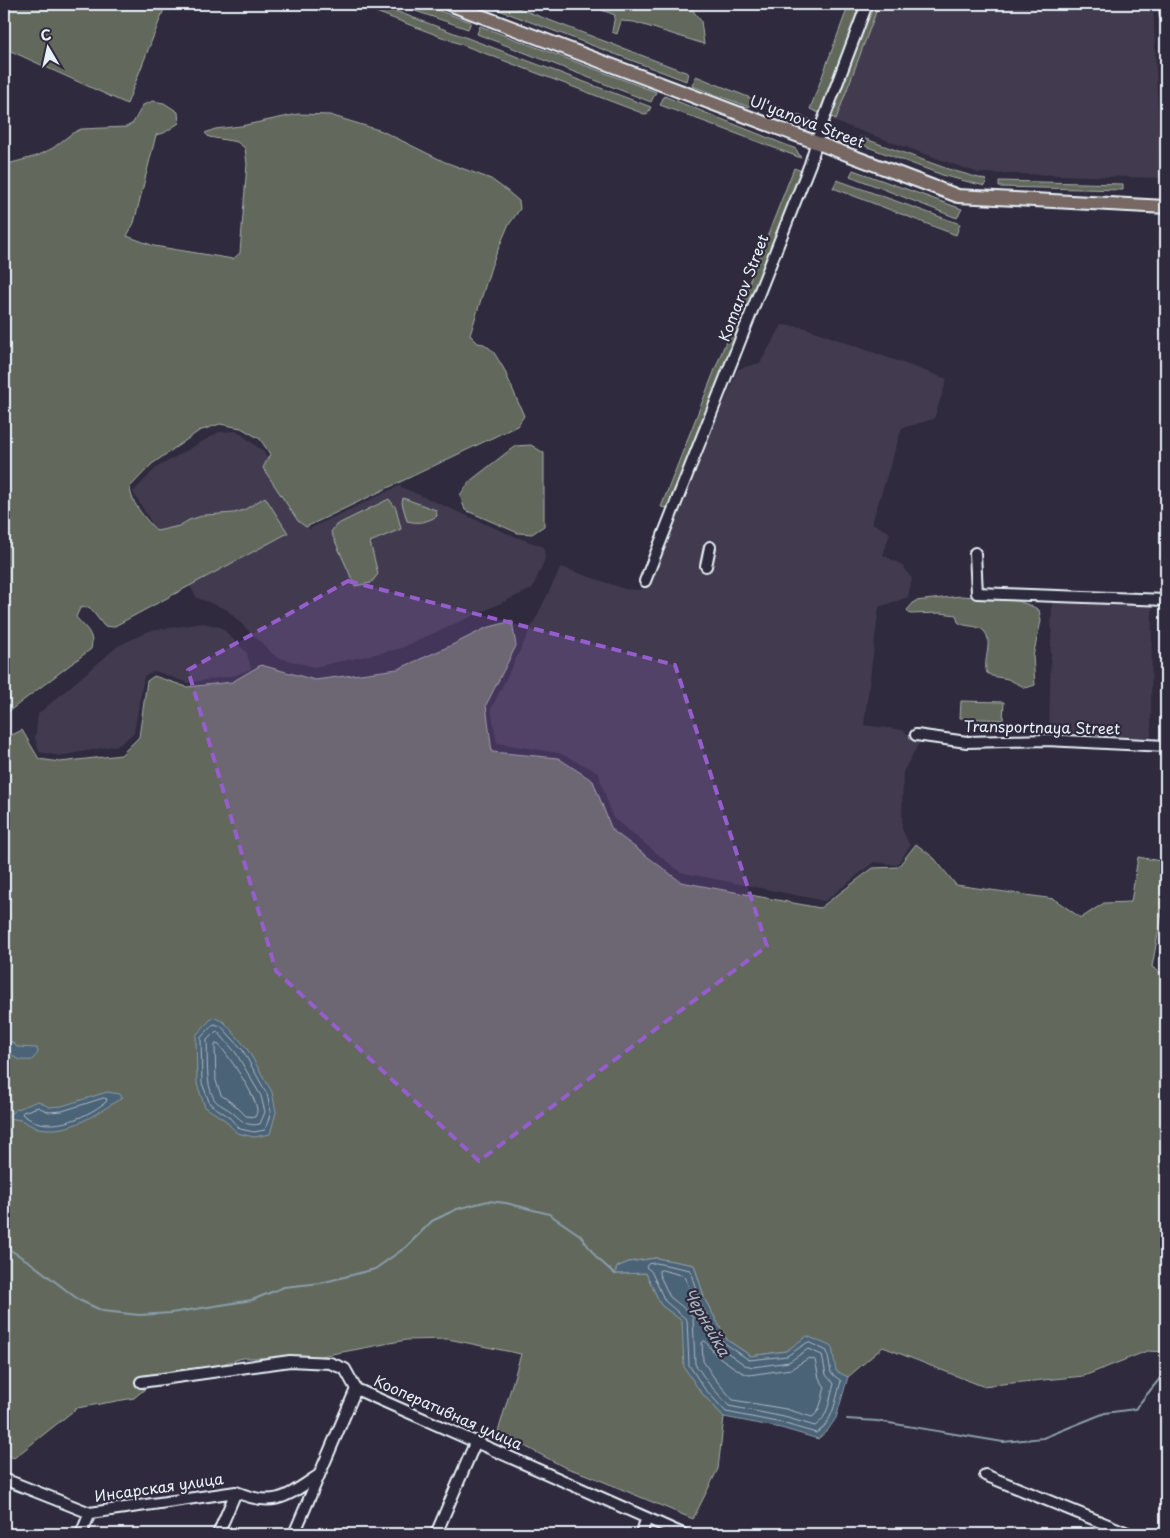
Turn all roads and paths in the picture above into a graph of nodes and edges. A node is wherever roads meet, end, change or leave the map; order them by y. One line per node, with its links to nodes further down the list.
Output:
1 (449, 4): 5 (main road, Ul'yanova Street)
2 (867, 4): 5 (street, Komarov Street)
3 (1166, 4): 4 (street)
4 (1166, 16)
5 (816, 143): 6 (main road, Ul'yanova Street); 10 (street, Komarov Street)
6 (1166, 207)
7 (710, 547): 9 (street)
8 (975, 553): 11 (street)
9 (706, 566)
10 (645, 581)
11 (1166, 600)
12 (916, 735): 13 (street, Transportnaya Street)
13 (1166, 746)
14 (141, 1382): 15 (street, Кооперативная улица)
15 (356, 1389): 16 (street, Кооперативная улица); 17 (street)
16 (476, 1441): 22 (street, Кооперативная улица); 26 (street)
17 (320, 1475): 20 (street); 25 (street)
18 (985, 1475): 29 (street)
19 (4, 1479): 21 (street, Инсарская улица)
20 (236, 1492): 21 (street, Инсарская улица); 24 (street)
21 (90, 1513): 23 (street)
22 (647, 1518): 27 (street); 28 (street, Кооперативная улица)
23 (81, 1534)
24 (218, 1534)
25 (294, 1534)
26 (436, 1534)
27 (641, 1534)
28 (684, 1534)
29 (1130, 1534)

